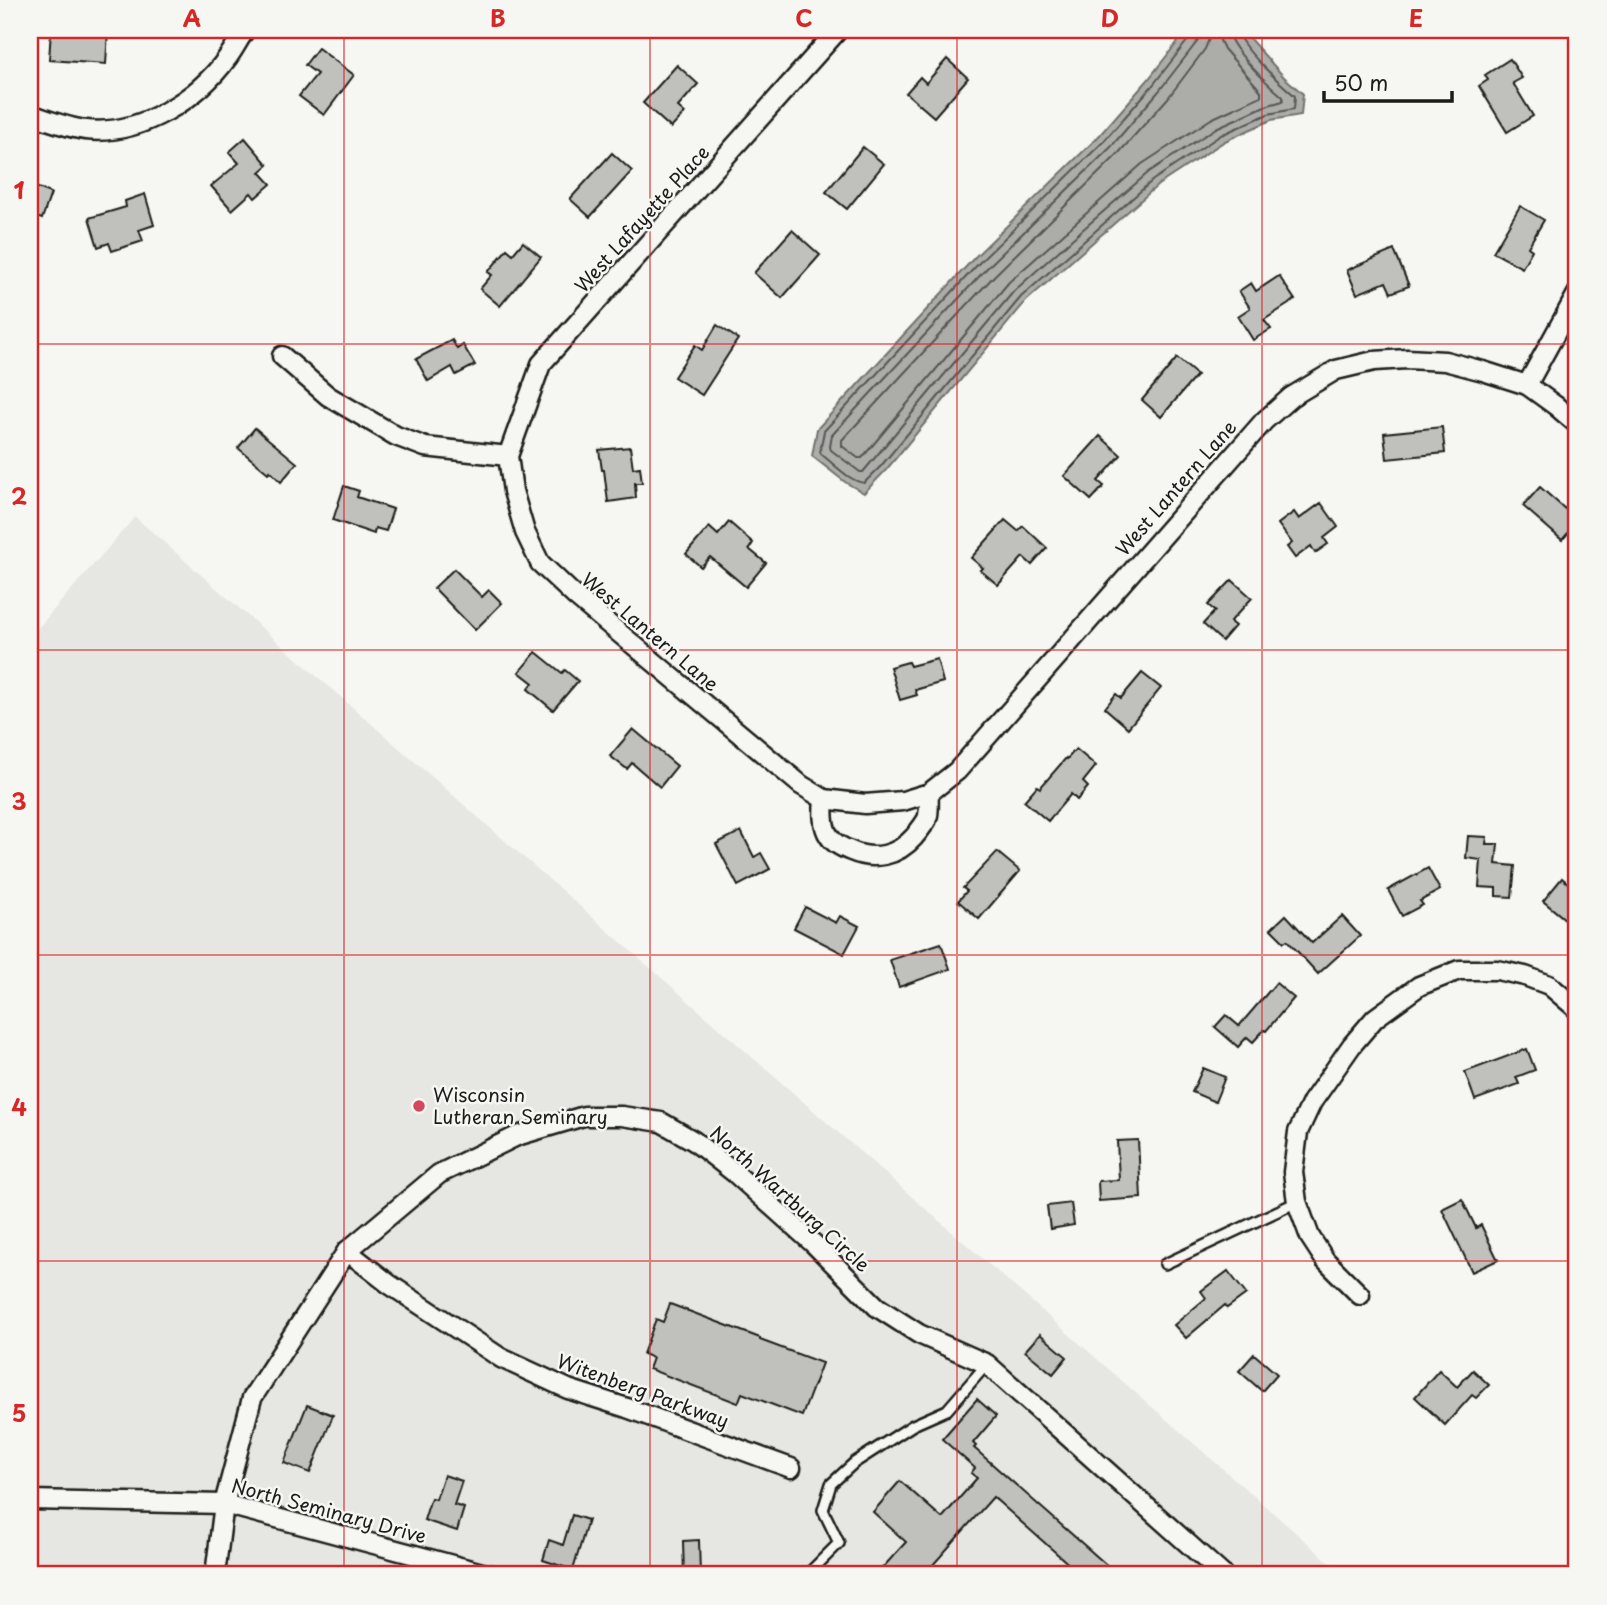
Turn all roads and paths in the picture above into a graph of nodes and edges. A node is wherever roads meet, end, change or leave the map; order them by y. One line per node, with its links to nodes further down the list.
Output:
1 (245, 30): 3 (street)
2 (838, 30): 8 (street, West Lafayette Place)
3 (30, 114)
4 (1577, 294): 6 (street)
5 (282, 356): 8 (street)
6 (1527, 385): 7 (street, West Lantern Lane); 9 (street, West Lantern Lane)
7 (1577, 424)
8 (508, 456): 10 (street, West Lantern Lane)
9 (929, 793): 10 (street, West Lantern Lane); 10 (street)
10 (824, 799)
11 (1577, 1009): 12 (street)
12 (1297, 1202): 14 (lane); 15 (street)
13 (346, 1251): 16 (street, North Wartburg Circle); 17 (street, Witenberg Parkway); 19 (street, North Wartburg Circle)
14 (1165, 1264)
15 (1360, 1295)
16 (987, 1364): 22 (lane); 23 (street, North Wartburg Circle)
17 (791, 1468)
18 (30, 1500): 19 (street, North Seminary Drive)
19 (223, 1504): 20 (street, North Wartburg Circle); 21 (street, North Seminary Drive)
20 (215, 1575)
21 (490, 1575)
22 (807, 1575)
23 (1223, 1575)

